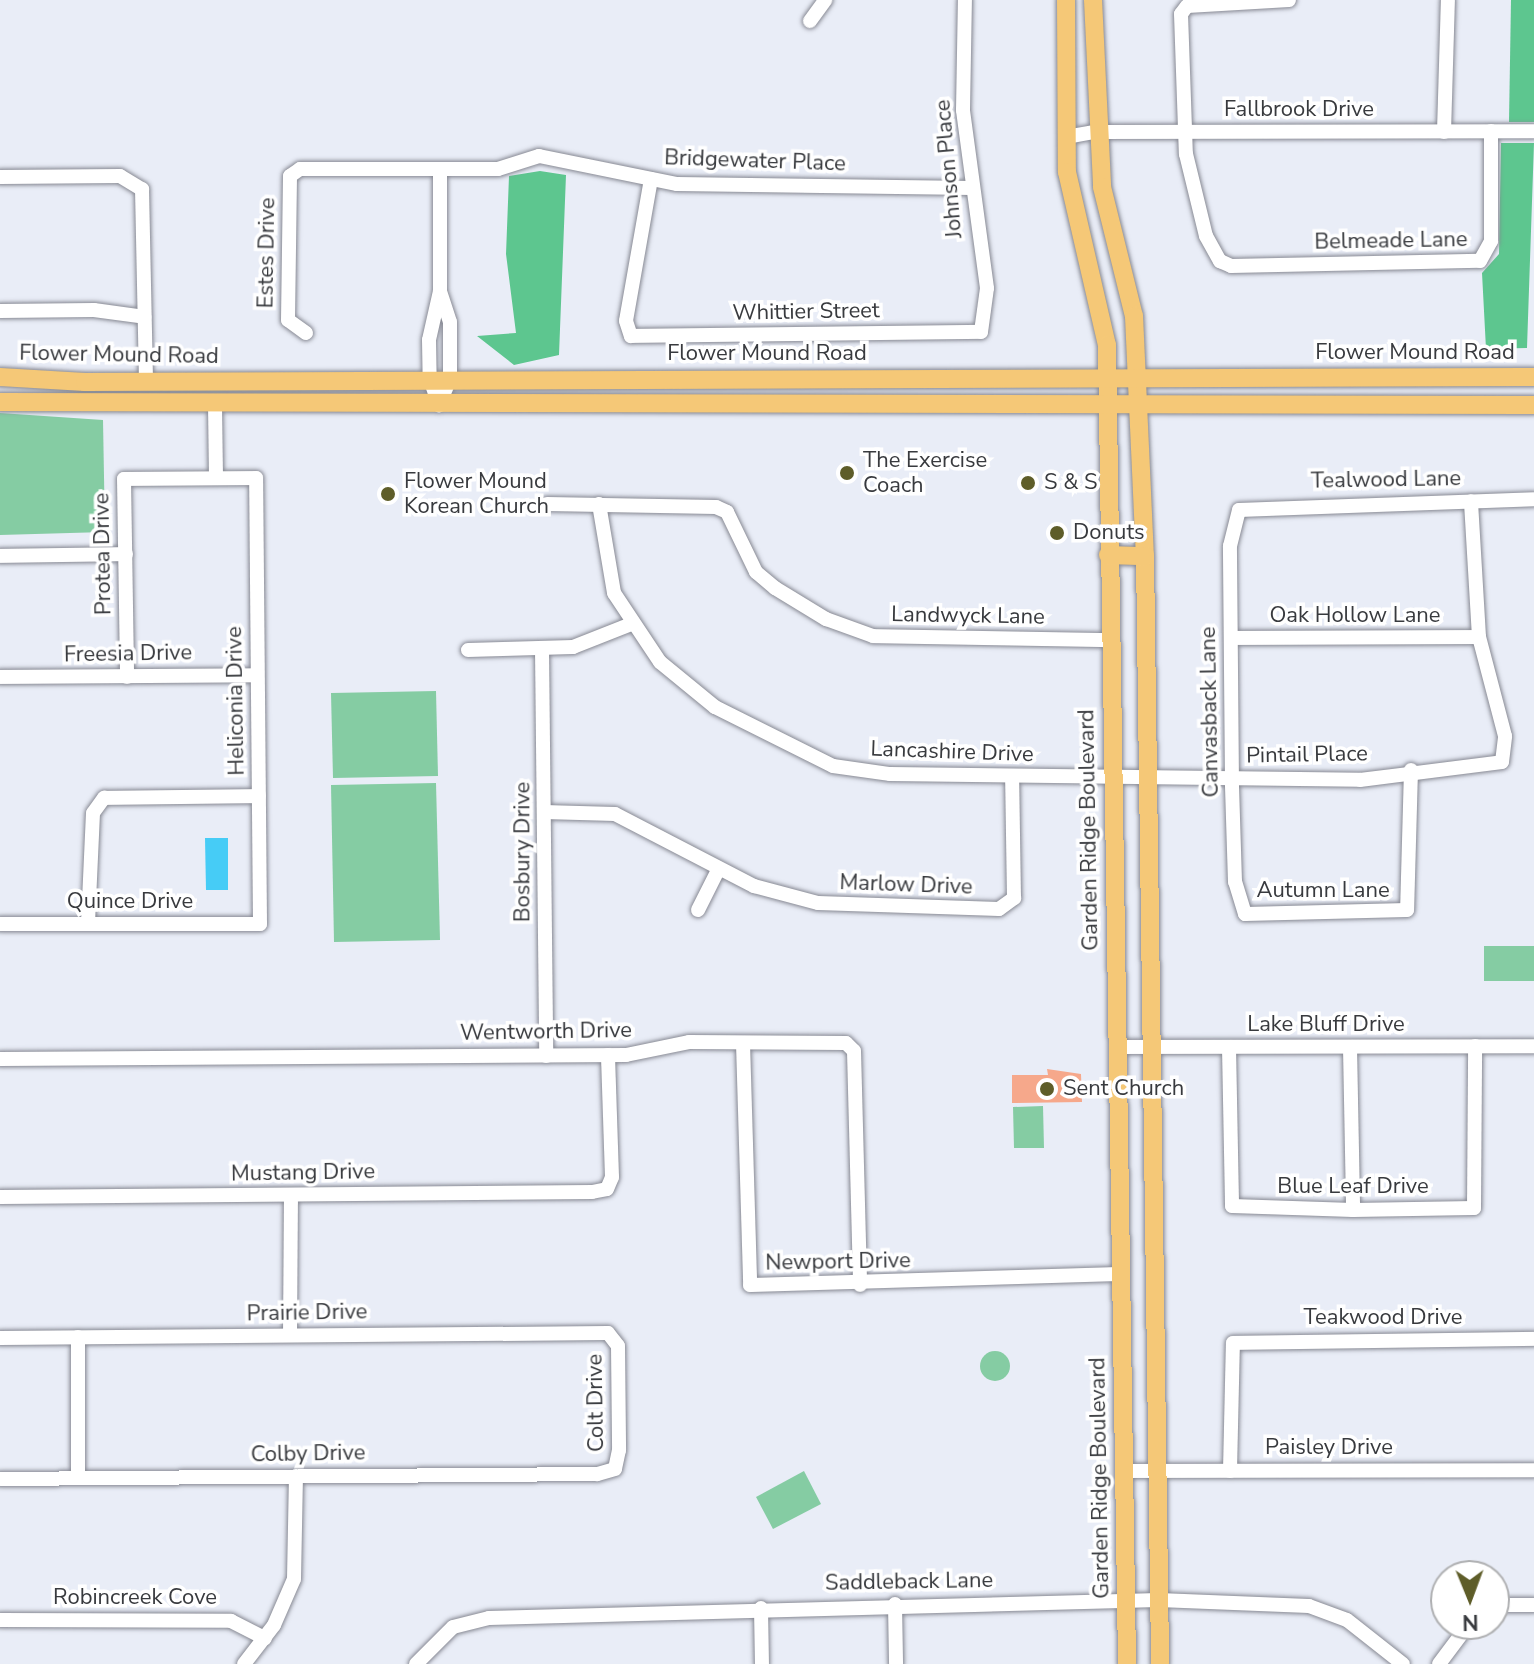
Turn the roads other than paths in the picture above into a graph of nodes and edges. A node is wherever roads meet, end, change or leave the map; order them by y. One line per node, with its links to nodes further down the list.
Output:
1 (825, 0): 7 (street)
2 (965, 0): 18 (street, Johnson Place)
3 (1066, 0): 13 (main road, Garden Ridge Boulevard)
4 (1093, 0): 10 (main road)
5 (1289, 0): 12 (street)
6 (1448, 0): 11 (street)
7 (810, 21)
8 (1491, 131): 9 (street, Fallbrook Drive); 11 (street, Fallbrook Drive); 12 (street, Belmeade Lane)
9 (1534, 131)
10 (1095, 132): 12 (street, Fallbrook Drive); 13 (street, Fallbrook Drive); 25 (main road)
11 (1444, 132): 12 (street, Fallbrook Drive)
12 (1185, 133)
13 (1066, 137): 24 (main road, Garden Ridge Boulevard)
14 (300, 169): 15 (street, Bridgewater Place); 23 (street, Estes Drive)
15 (440, 172): 17 (street, Bridgewater Place); 19 (street)
16 (0, 177): 21 (street)
17 (651, 179): 18 (street, Bridgewater Place); 22 (street, Whittier Street)
18 (972, 188): 22 (street, Johnson Place)
19 (440, 291): 28 (street); 29 (street)
20 (0, 311): 21 (street)
21 (145, 317): 30 (street)
22 (981, 332)
23 (306, 333)
24 (1107, 376): 25 (main road, Flower Mound Road); 29 (main road, Flower Mound Road); 32 (main road, Garden Ridge Boulevard)
25 (1137, 376): 27 (main road, Flower Mound Road); 33 (main road)
26 (0, 377): 30 (main road, Flower Mound Road)
27 (1534, 377)
28 (430, 379): 29 (main road, Flower Mound Road); 30 (main road, Flower Mound Road); 35 (street)
29 (450, 379): 35 (street)
30 (146, 382)
31 (0, 402): 34 (main road)
32 (1107, 404): 33 (main road); 35 (main road); 44 (main road, Garden Ridge Boulevard)
33 (1138, 404): 36 (main road); 46 (main road)
34 (215, 405): 35 (main road); 37 (street)
35 (439, 405)
36 (1534, 405)
37 (216, 478): 43 (street, Protea Drive); 53 (street, Heliconia Drive)
38 (1534, 499): 39 (street, Tealwood Lane)
39 (1471, 501): 42 (street, Tealwood Lane); 48 (street)
40 (547, 504): 41 (street, Landwyck Lane)
41 (599, 504): 47 (street, Lancashire Drive); 50 (street, Landwyck Lane)
42 (1239, 510): 49 (street, Canvasback Lane)
43 (126, 554): 45 (street); 55 (street, Protea Drive)
44 (1108, 555): 46 (main road); 50 (main road, Garden Ridge Boulevard)
45 (0, 556)
46 (1145, 556): 59 (main road)
47 (631, 624): 51 (street); 57 (street, Lancashire Drive)
48 (1479, 637): 49 (street, Oak Hollow Lane); 56 (street, Pintail Place)
49 (1231, 638): 60 (street, Canvasback Lane)
50 (1108, 640): 58 (main road, Garden Ridge Boulevard)
51 (542, 649): 52 (street); 62 (street, Bosbury Drive)
52 (468, 650)
53 (257, 675): 55 (street, Freesia Drive); 61 (street, Heliconia Drive)
54 (0, 677): 55 (street, Freesia Drive)
55 (127, 677)
56 (1411, 770): 60 (street, Pintail Place); 65 (street, Autumn Lane)
57 (1012, 776): 58 (street, Lancashire Drive); 63 (street, Marlow Drive)
58 (1112, 777): 59 (street, Pintail Place); 72 (main road, Garden Ridge Boulevard)
59 (1147, 778): 60 (street, Pintail Place); 75 (main road)
60 (1233, 778): 65 (street, Canvasback Lane)
61 (259, 796): 66 (street); 68 (street, Heliconia Drive)
62 (544, 812): 63 (street, Marlow Drive); 77 (street, Bosbury Drive)
63 (718, 870): 64 (street)
64 (698, 910)
65 (1245, 914)
66 (88, 923): 67 (street, Quince Drive); 68 (street, Quince Drive)
67 (0, 924)
68 (260, 924)
69 (743, 1043): 76 (street, Wentworth Drive); 83 (street, Wentworth Drive); 83 (street, Newport Drive)
70 (1475, 1046): 71 (street, Lake Bluff Drive); 74 (street, Lake Bluff Drive); 81 (street, Blue Leaf Drive)
71 (1534, 1046)
72 (1119, 1047): 75 (street, Lake Bluff Drive); 82 (main road, Garden Ridge Boulevard)
73 (1229, 1047): 74 (street, Lake Bluff Drive); 75 (street, Lake Bluff Drive); 81 (street, Blue Leaf Drive)
74 (1350, 1047): 81 (street)
75 (1150, 1049): 90 (main road)
76 (608, 1055): 77 (street, Wentworth Drive); 79 (street, Mustang Drive)
77 (546, 1056): 78 (street, Wentworth Drive)
78 (0, 1059)
79 (291, 1195): 80 (street, Mustang Drive); 84 (street)
80 (0, 1197)
81 (1353, 1210)
82 (1120, 1274): 83 (street, Newport Drive); 89 (main road, Garden Ridge Boulevard)
83 (860, 1285)
84 (290, 1335): 85 (street, Prairie Drive); 86 (street, Prairie Drive)
85 (614, 1336): 91 (street, Colt Drive)
86 (78, 1337): 87 (street, Prairie Drive); 97 (street)
87 (0, 1338)
88 (1534, 1339): 95 (street, Teakwood Drive)
89 (1121, 1345): 90 (main road); 93 (main road, Garden Ridge Boulevard)
90 (1155, 1345): 94 (main road)
91 (615, 1469): 96 (street, Colby Drive)
92 (1534, 1470): 95 (street, Paisley Drive)
93 (1123, 1471): 94 (street, Paisley Drive); 99 (main road, Garden Ridge Boulevard)
94 (1157, 1471): 95 (street, Paisley Drive); 100 (main road)
95 (1230, 1471)
96 (296, 1476): 97 (street, Colby Drive); 106 (street)
97 (78, 1478): 98 (street, Colby Drive)
98 (0, 1479)
99 (1126, 1600): 100 (street, Saddleback Lane); 101 (street, Saddleback Lane); 112 (main road, Garden Ridge Boulevard)
100 (1159, 1600): 113 (main road); 114 (street, Saddleback Lane)
101 (895, 1604): 104 (street, Saddleback Lane); 111 (street)
102 (1510, 1605): 103 (street)
103 (1534, 1605)
104 (761, 1608): 109 (street, Saddleback Lane); 110 (street)
105 (0, 1620): 106 (street, Robincreek Cove)
106 (265, 1638): 108 (street)
107 (1457, 1640): 115 (street)
108 (244, 1664)
109 (416, 1664)
110 (762, 1664)
111 (896, 1664)
112 (1127, 1664)
113 (1160, 1664)
114 (1403, 1664)
115 (1439, 1664)

